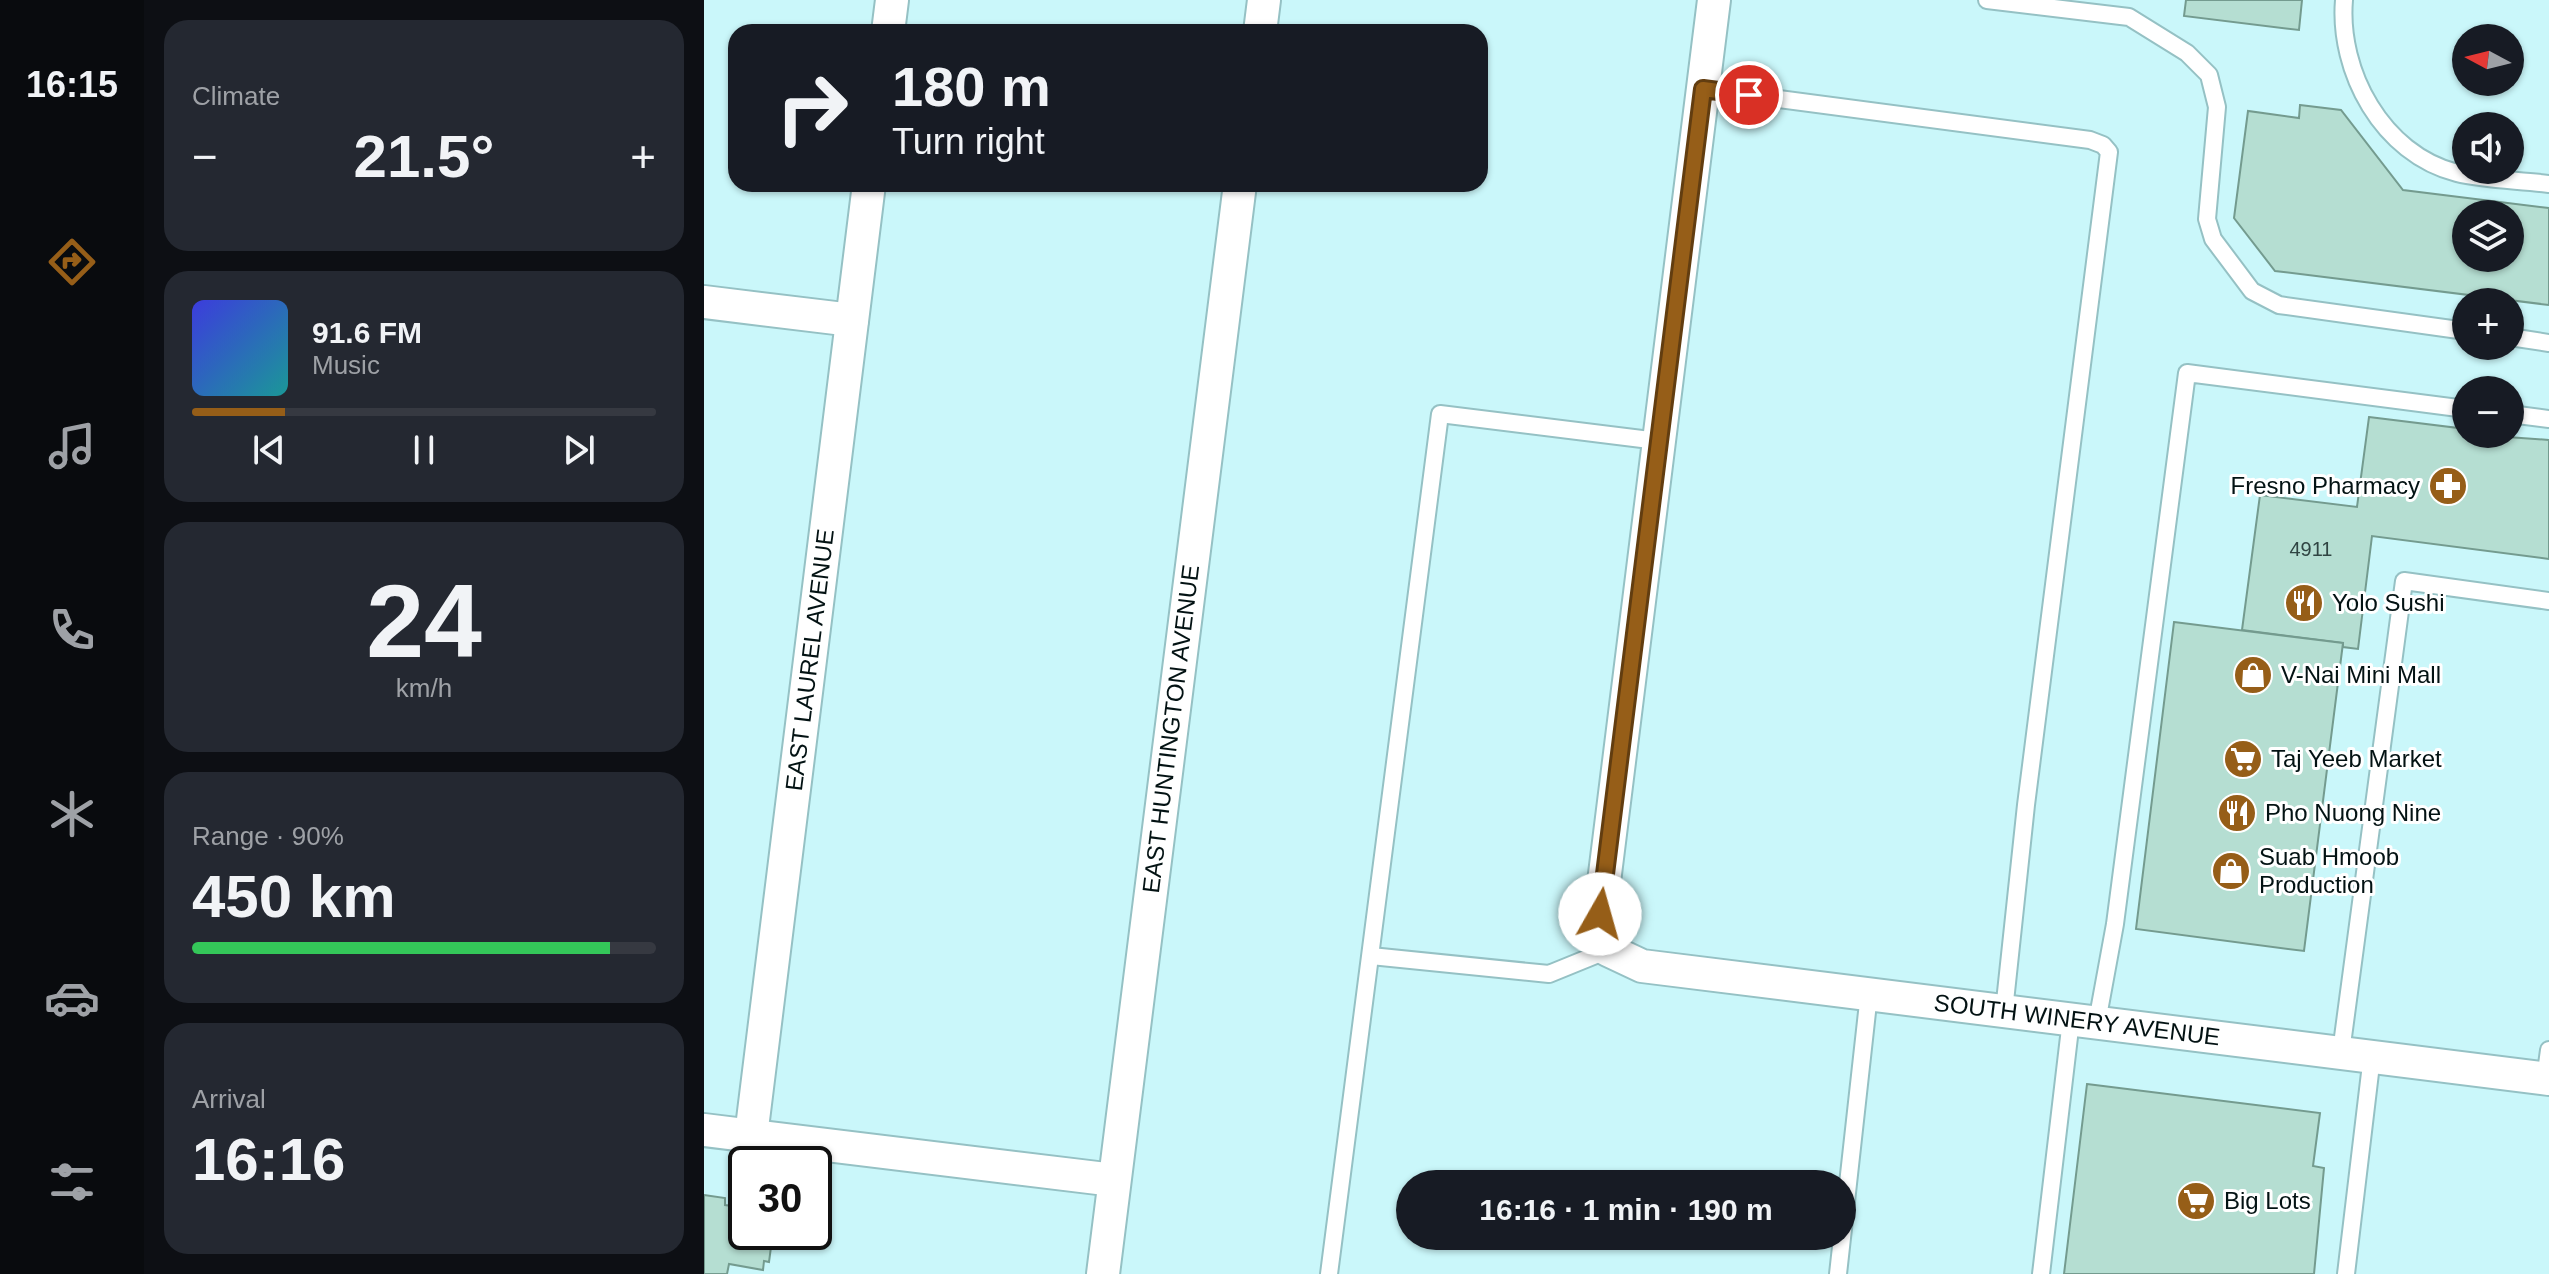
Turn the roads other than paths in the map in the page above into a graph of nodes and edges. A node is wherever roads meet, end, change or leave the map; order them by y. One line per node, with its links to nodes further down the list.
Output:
1 (892, 0): 6 (street)
2 (1264, 0): 7 (street)
3 (1714, 0): 8 (street)
4 (1987, 0): 14 (lane)
5 (2344, 0): 9 (lane)
6 (889, 24)
7 (1261, 24)
8 (1703, 89): 20 (street); 25 (lane)
9 (2549, 184)
10 (868, 192): 13 (street, EAST LAUREL AVENUE)
11 (1239, 192): 31 (street, EAST HUNTINGTON AVENUE)
12 (704, 302): 13 (street)
13 (852, 320): 30 (street, EAST LAUREL AVENUE)
14 (2452, 329)
15 (2524, 339): 16 (lane)
16 (2549, 343)
17 (2452, 407): 26 (lane)
18 (2524, 416): 19 (lane)
19 (2549, 419)
20 (1658, 441): 22 (street); 23 (lane)
21 (2549, 601): 27 (lane)
22 (1608, 950): 23 (lane); 24 (street, SOUTH WINERY AVENUE)
23 (1371, 956): 33 (lane)
24 (1869, 994): 25 (street, SOUTH WINERY AVENUE); 34 (lane)
25 (2004, 1011): 26 (street, SOUTH WINERY AVENUE)
26 (2084, 1021): 27 (street, SOUTH WINERY AVENUE); 35 (lane)
27 (2356, 1054): 28 (street, SOUTH WINERY AVENUE); 36 (lane)
28 (2548, 1069)
29 (704, 1130): 30 (street)
30 (751, 1136): 31 (street)
31 (1114, 1180): 32 (street, EAST HUNTINGTON AVENUE)
32 (1103, 1274)
33 (1329, 1274)
34 (1838, 1274)
35 (2041, 1274)
36 (2346, 1274)

